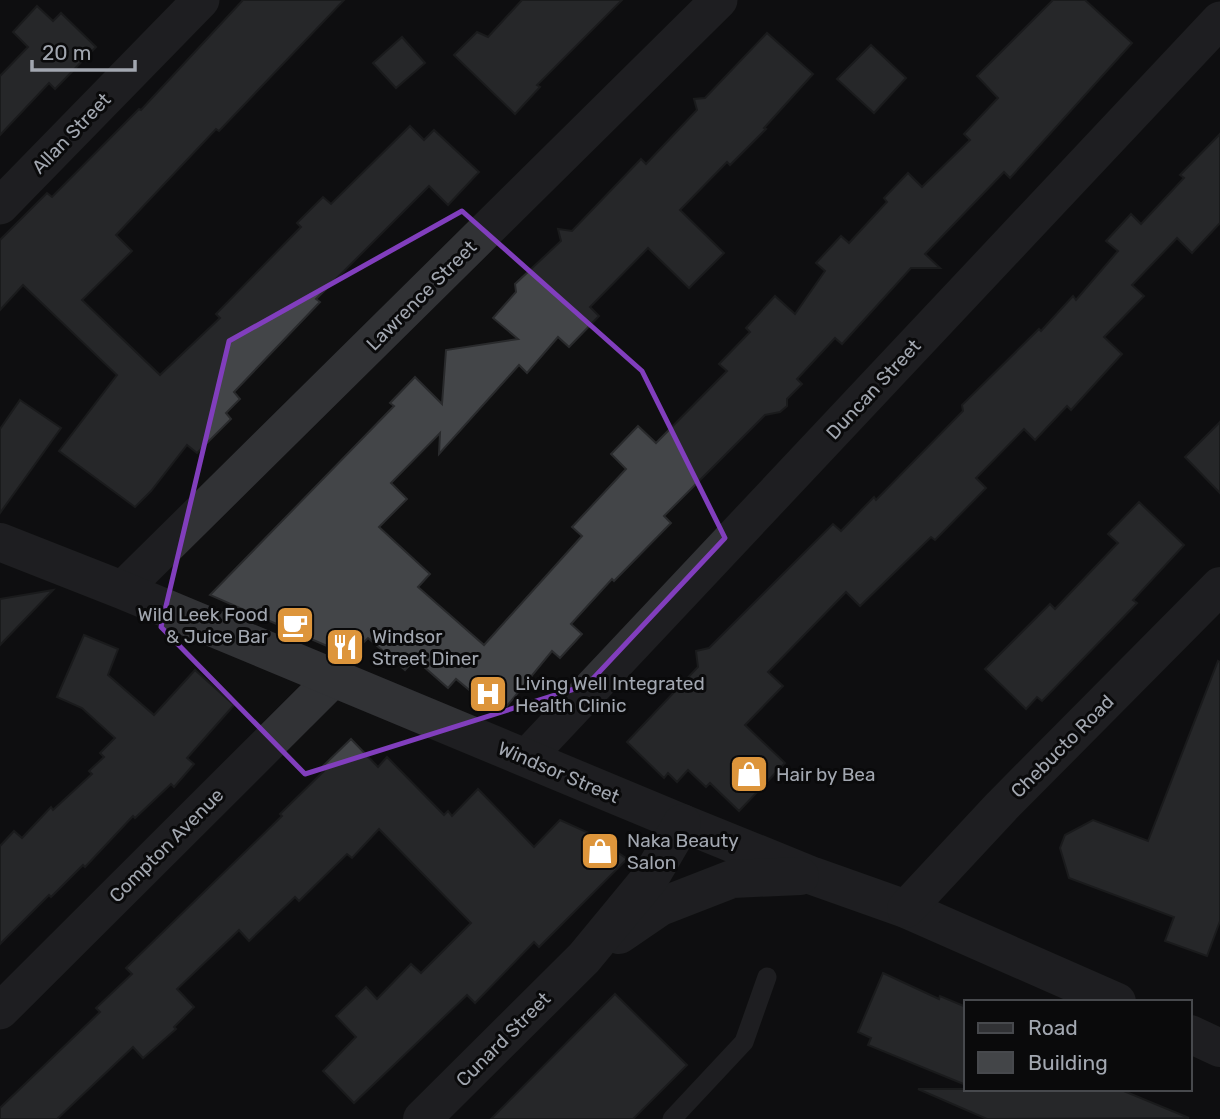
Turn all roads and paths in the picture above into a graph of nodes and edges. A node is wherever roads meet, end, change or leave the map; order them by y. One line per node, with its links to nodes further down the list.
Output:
1 (201, 0): 6 (street, Allan Street)
2 (719, 0): 8 (street, Lawrence Street)
3 (1210, 0): 4 (street)
4 (1220, 8)
5 (1220, 20): 11 (street, Duncan Street)
6 (0, 206)
7 (0, 542): 8 (street, Windsor Street)
8 (122, 590): 10 (street, Windsor Street)
9 (1214, 599): 14 (street, Chebucto Road)
10 (332, 680): 11 (street, Windsor Street); 18 (street, Compton Avenue)
11 (526, 758): 12 (street, Windsor Street)
12 (682, 823): 13 (street, Windsor Street); 15 (street, Cunard Street)
13 (813, 876): 14 (street, Windsor Street); 15 (street, Cunard Street)
14 (906, 909): 17 (street, Windsor Street)
15 (584, 958): 21 (street, Cunard Street)
16 (768, 977): 22 (lane)
17 (1112, 1000)
18 (0, 1011)
19 (1192, 1035): 20 (street)
20 (1220, 1048)
21 (422, 1119)
22 (672, 1119)

